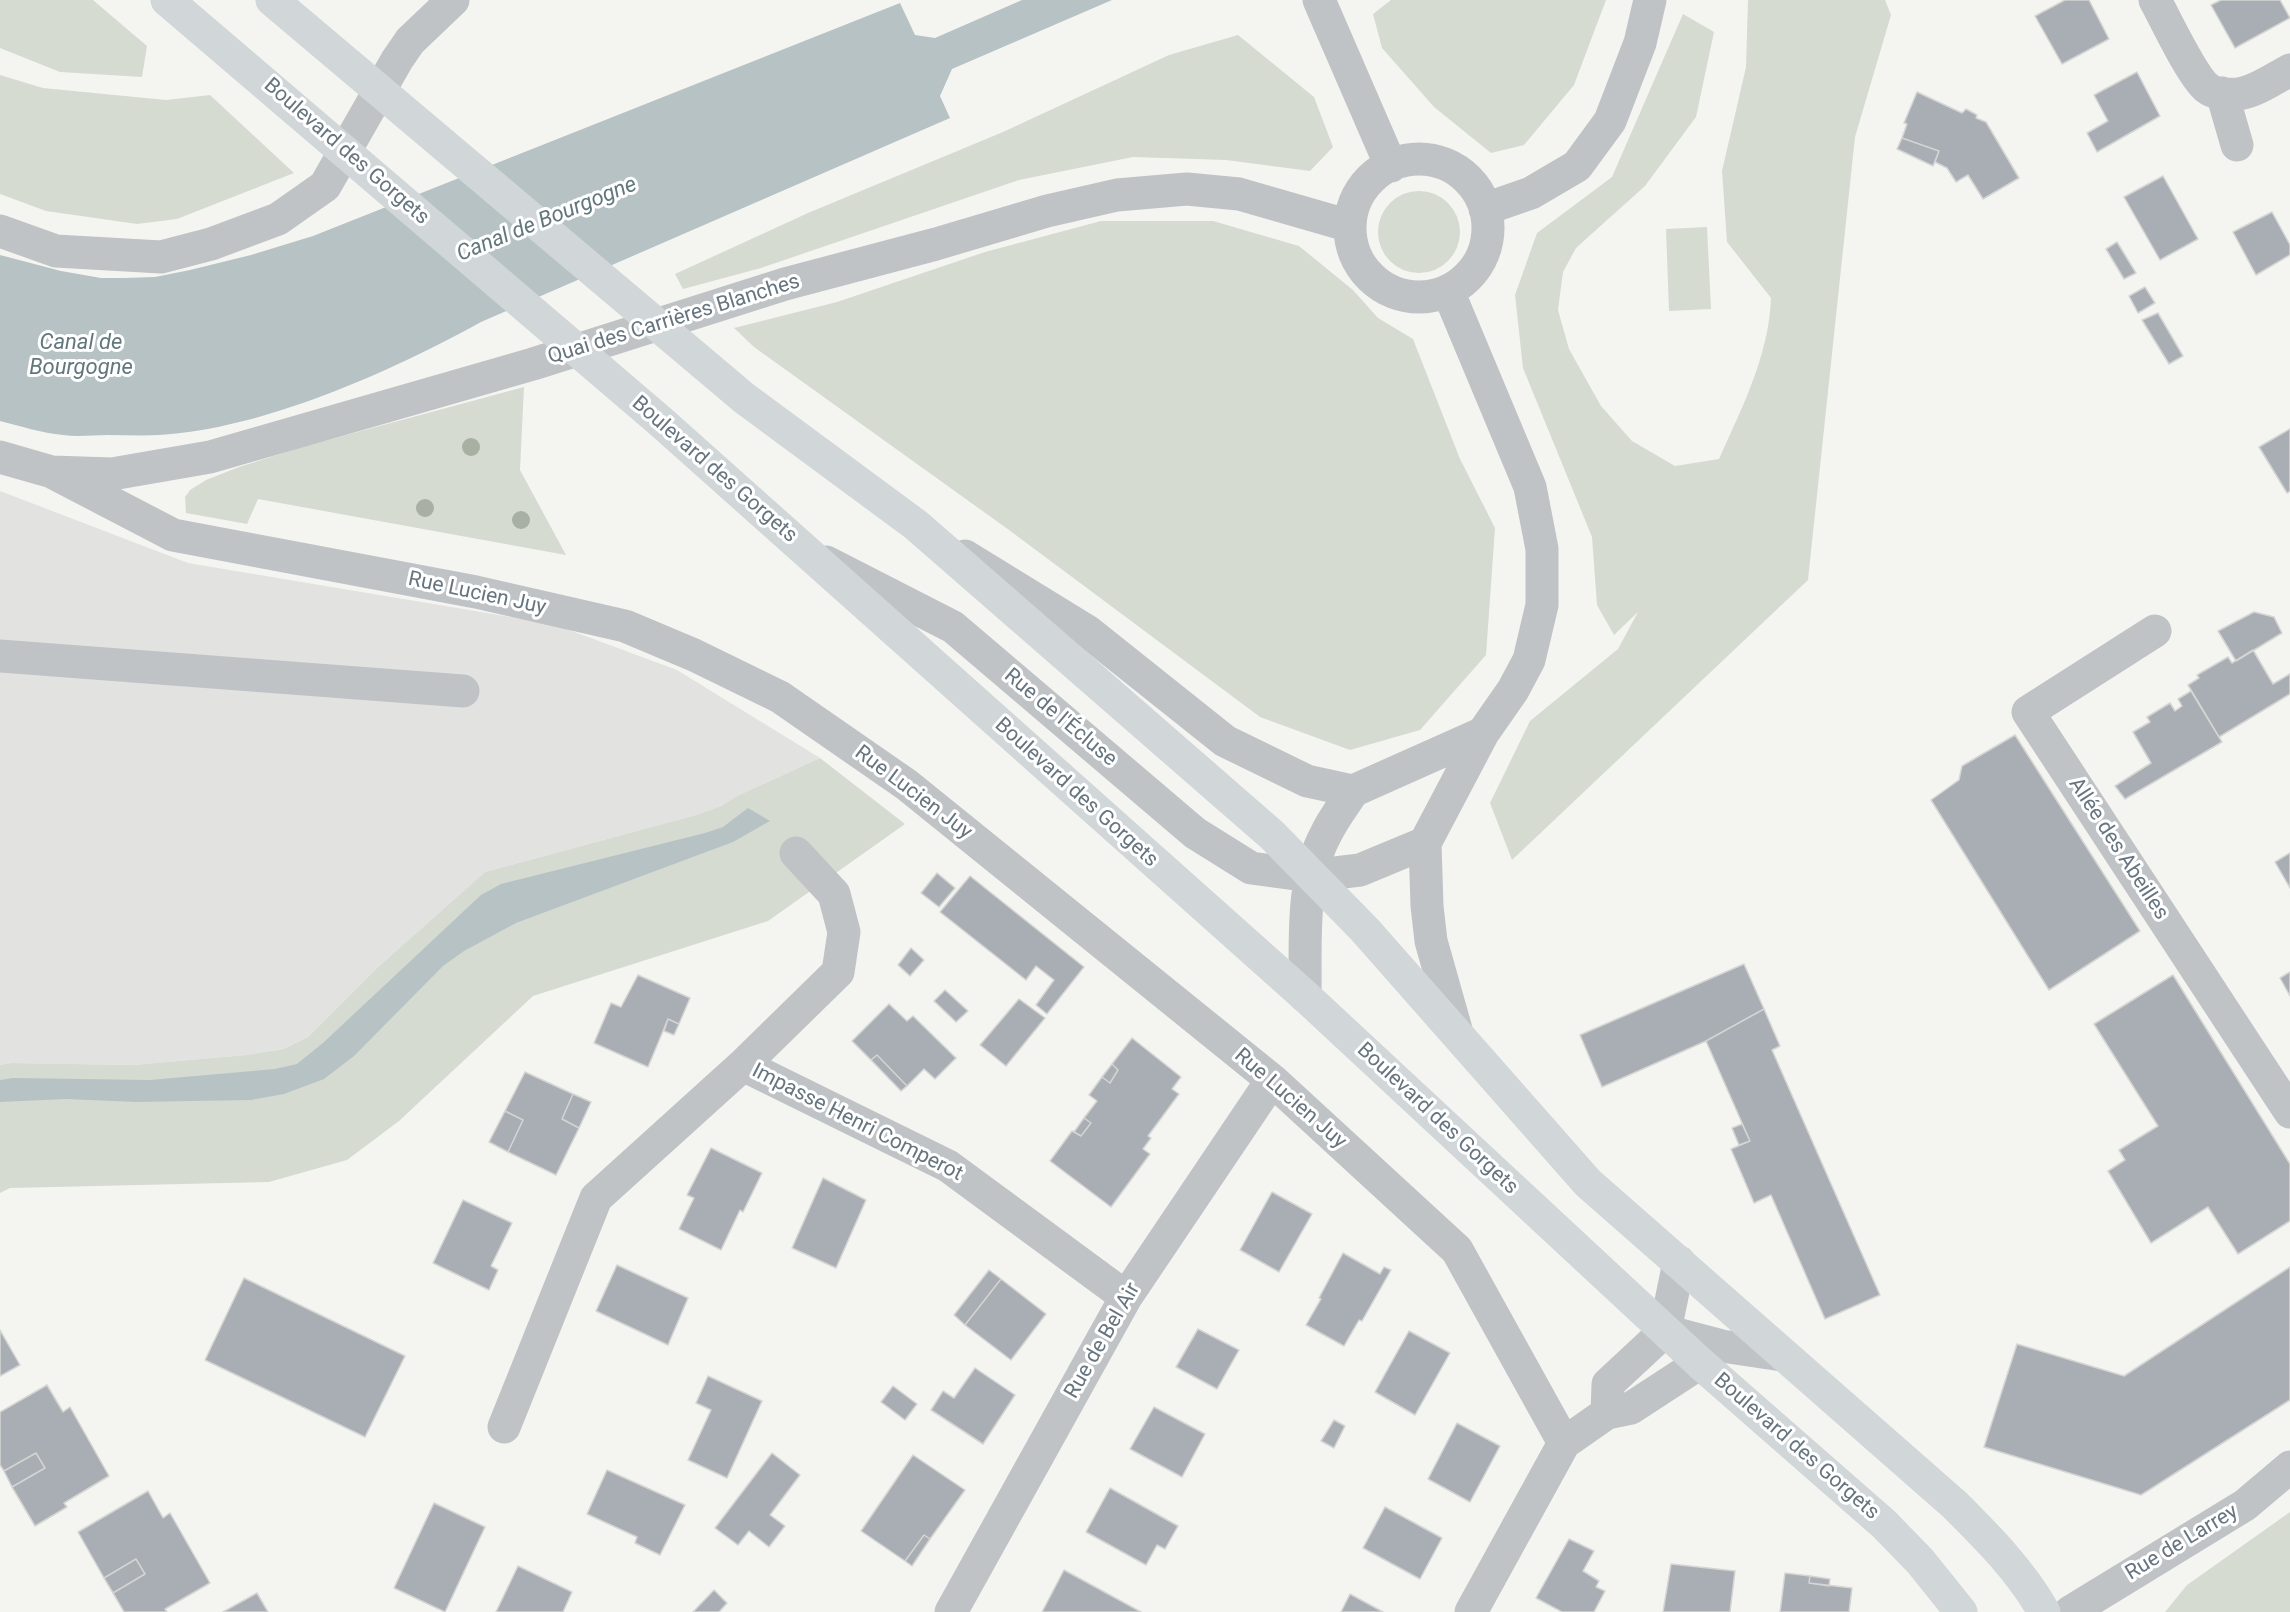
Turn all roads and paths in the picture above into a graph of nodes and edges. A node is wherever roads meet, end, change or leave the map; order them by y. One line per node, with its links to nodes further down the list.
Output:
1 (167, 0): 18 (main road, Boulevard des Gorgets)
2 (272, 0): 17 (main road)
3 (453, 0): 13 (street)
4 (1650, 0): 11 (street)
5 (2155, 0): 8 (street)
6 (1322, 8): 10 (street)
7 (2290, 70): 8 (street)
8 (2222, 93): 9 (street)
9 (2237, 145)
10 (1391, 166): 11 (street); 12 (street)
11 (1485, 209): 14 (street)
12 (1350, 226): 14 (street); 16 (street, Quai des Carrières Blanches)
13 (0, 231)
14 (1448, 291): 22 (street)
15 (0, 457): 16 (street, Quai des Carrières Blanches)
16 (52, 472): 30 (street, Rue Lucien Juy)
17 (916, 525): 23 (street); 26 (main road)
18 (808, 553): 26 (street, Rue de l'Écluse); 27 (main road, Boulevard des Gorgets)
19 (2155, 631): 31 (street, Allée des Abeilles)
20 (0, 656): 21 (street)
21 (463, 691)
22 (1484, 733): 23 (street); 24 (street)
23 (1353, 791): 26 (street)
24 (1425, 843): 26 (street, Rue de l'Écluse); 28 (street)
25 (796, 853): 29 (street)
26 (1310, 876): 27 (street); 28 (main road)
27 (1305, 996): 34 (main road, Boulevard des Gorgets)
28 (1457, 1033): 32 (main road)
29 (743, 1065): 33 (street, Impasse Henri Comperot); 38 (street, Impasse Henri Comperot)
30 (1272, 1080): 33 (street, Rue de Bel Air); 39 (street, Rue Lucien Juy)
31 (2290, 1112)
32 (1679, 1262): 34 (street); 35 (main road)
33 (1126, 1297): 41 (street, Rue de Bel Air)
34 (1665, 1331): 35 (street); 36 (main road, Boulevard des Gorgets); 37 (street)
35 (1782, 1355): 44 (main road)
36 (1700, 1363): 37 (street); 43 (main road, Boulevard des Gorgets)
37 (1607, 1413): 39 (street)
38 (504, 1427)
39 (1564, 1443): 42 (street)
40 (2290, 1467): 45 (street, Rue de Larrey)
41 (951, 1612)
42 (1471, 1612)
43 (1961, 1612)
44 (2044, 1612)
45 (2070, 1612)

